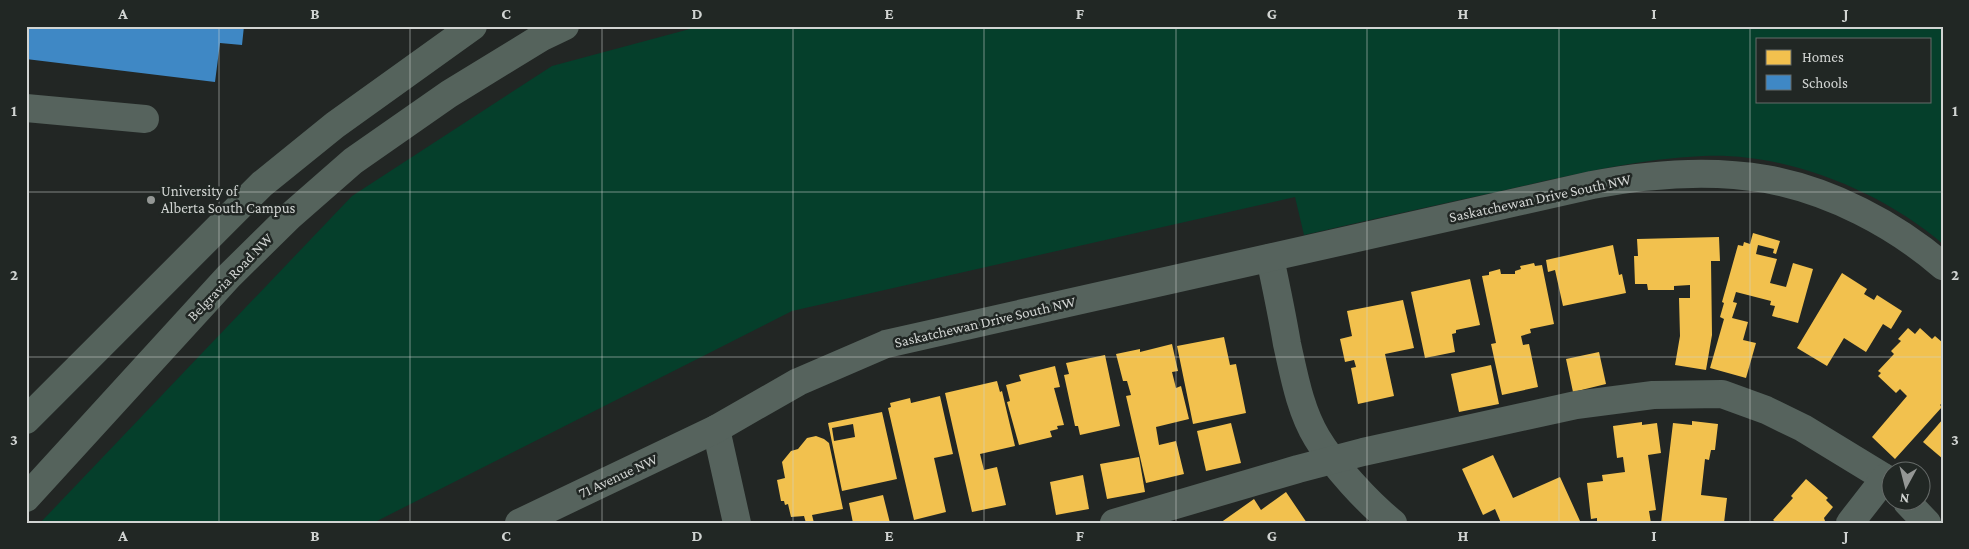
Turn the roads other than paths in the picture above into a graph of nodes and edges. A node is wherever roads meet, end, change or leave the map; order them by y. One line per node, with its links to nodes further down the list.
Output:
1 (473, 26): 7 (main road)
2 (565, 26): 12 (main road, Belgravia Road NW)
3 (26, 108): 4 (street)
4 (146, 119)
5 (1270, 258): 6 (street, Saskatchewan Drive South NW); 8 (street, Saskatchewan Drive South NW); 9 (street)
6 (1943, 266)
7 (26, 420)
8 (716, 429): 14 (street, 71 Avenue NW); 15 (street)
9 (1332, 460): 10 (street); 16 (street); 17 (street)
10 (1882, 478)
11 (1882, 488): 18 (street)
12 (26, 498)
13 (1917, 512): 19 (street)
14 (519, 523)
15 (737, 523)
16 (1114, 523)
17 (1394, 523)
18 (1850, 523)
19 (1927, 523)

